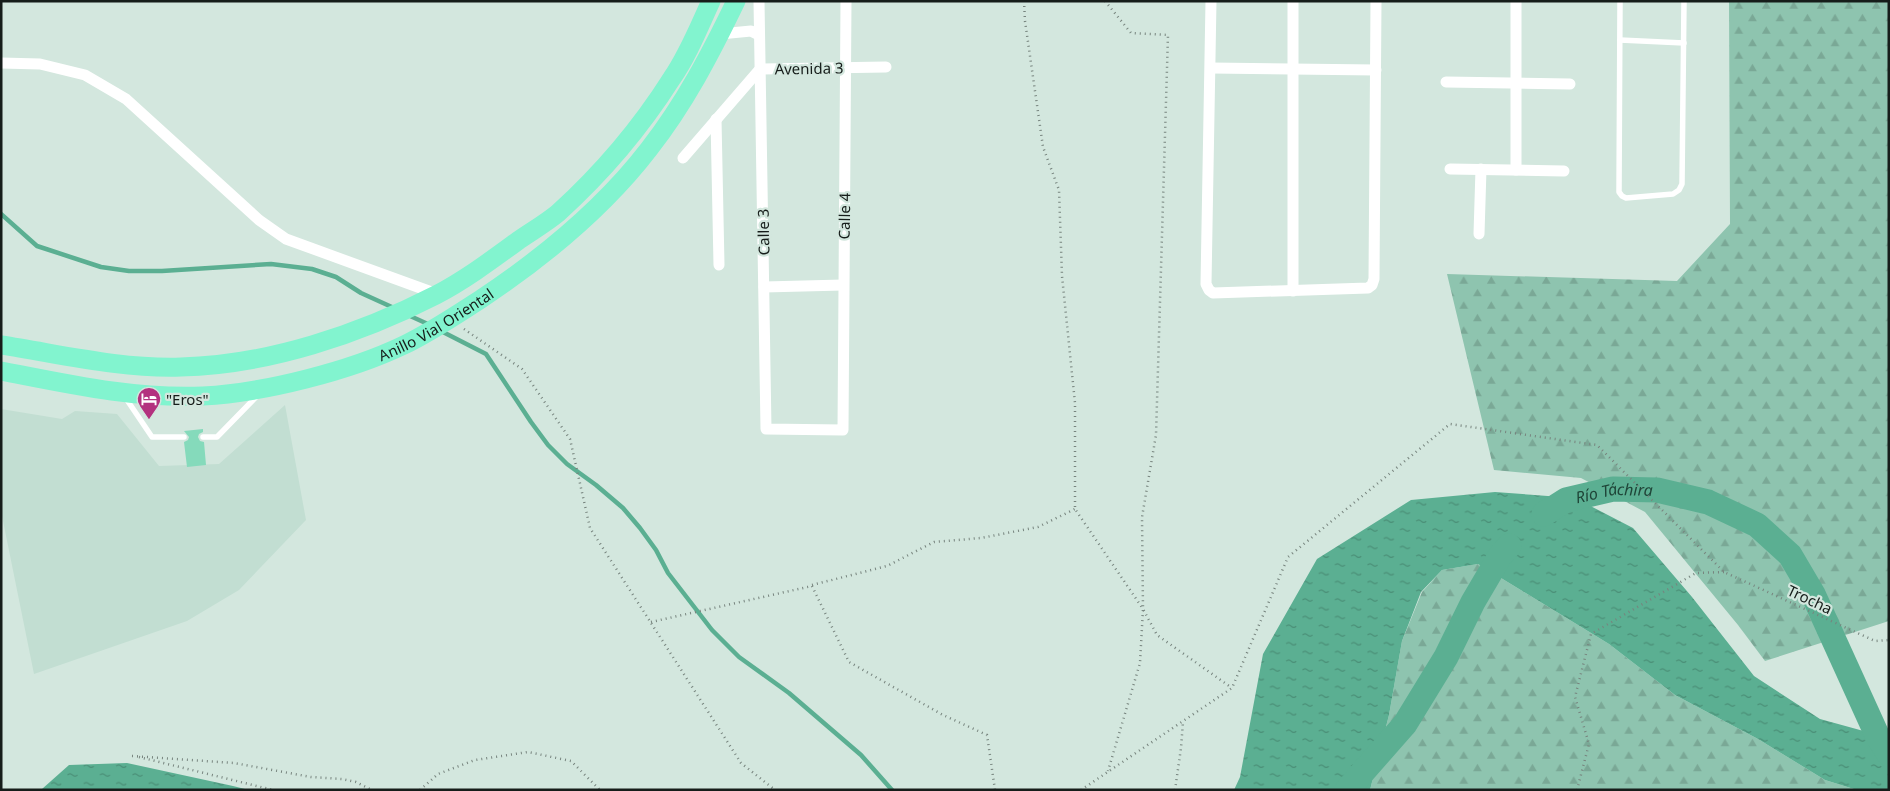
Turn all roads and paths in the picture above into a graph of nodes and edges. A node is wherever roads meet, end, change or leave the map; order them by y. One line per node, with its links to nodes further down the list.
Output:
1 (711, 1): 38 (highway, Anillo Vial Oriental)
2 (736, 1): 13 (highway, Anillo Vial Oriental)
3 (759, 1): 14 (street, Calle 3)
4 (846, 1): 19 (street, Calle 4)
5 (1024, 1): 47 (path)
6 (1105, 1): 50 (path)
7 (1211, 1): 20 (street)
8 (1293, 1): 22 (street)
9 (1376, 1): 23 (street)
10 (1516, 1): 25 (street)
11 (1620, 1): 15 (lane)
12 (1684, 1): 16 (lane)
13 (720, 34): 14 (street); 39 (highway, Anillo Vial Oriental)
14 (759, 35): 21 (street, Calle 3)
15 (1620, 40): 16 (lane); 16 (lane)
16 (1684, 43)
17 (1, 63): 38 (street)
18 (886, 67): 19 (street, Avenida 3)
19 (846, 68): 21 (street, Avenida 3); 35 (street, Calle 4)
20 (1211, 68): 22 (street); 37 (street)
21 (760, 69): 27 (street, Avenida 3); 36 (street, Calle 3)
22 (1292, 70): 23 (street); 37 (street)
23 (1376, 70): 37 (street)
24 (1446, 82): 25 (street)
25 (1516, 83): 26 (street); 31 (street)
26 (1570, 84)
27 (716, 119): 28 (street, Avenida 3); 34 (street)
28 (683, 158)
29 (1450, 169): 30 (street)
30 (1480, 169): 31 (street); 33 (street)
31 (1516, 170): 32 (street)
32 (1564, 171)
33 (1479, 234)
34 (719, 265)
35 (843, 285): 36 (street); 44 (street, Calle 4)
36 (764, 287): 44 (street, Calle 3)
37 (1293, 291)
38 (437, 294): 40 (highway, Anillo Vial Oriental)
39 (451, 319): 42 (highway, Anillo Vial Oriental); 51 (path)
40 (1, 345)
41 (1, 371): 43 (highway, Anillo Vial Oriental)
42 (262, 388): 43 (highway, Anillo Vial Oriental); 46 (lane)
43 (123, 394): 45 (lane)
44 (766, 429)
45 (184, 437)
46 (203, 437)
47 (1075, 509): 49 (path); 50 (path)
48 (1724, 572): 52 (path, Trocha); 53 (path); 64 (path)
49 (812, 586): 51 (path); 61 (path)
50 (1143, 609): 53 (path); 55 (path)
51 (651, 622): 60 (path)
52 (1889, 640)
53 (1232, 688): 54 (path)
54 (1183, 722): 55 (path); 63 (path)
55 (1108, 772): 62 (path)
56 (273, 790): 57 (path)
57 (372, 790)
58 (420, 790): 59 (path)
59 (600, 790)
60 (775, 790)
61 (995, 790)
62 (1081, 790)
63 (1175, 790)
64 (1577, 790)

